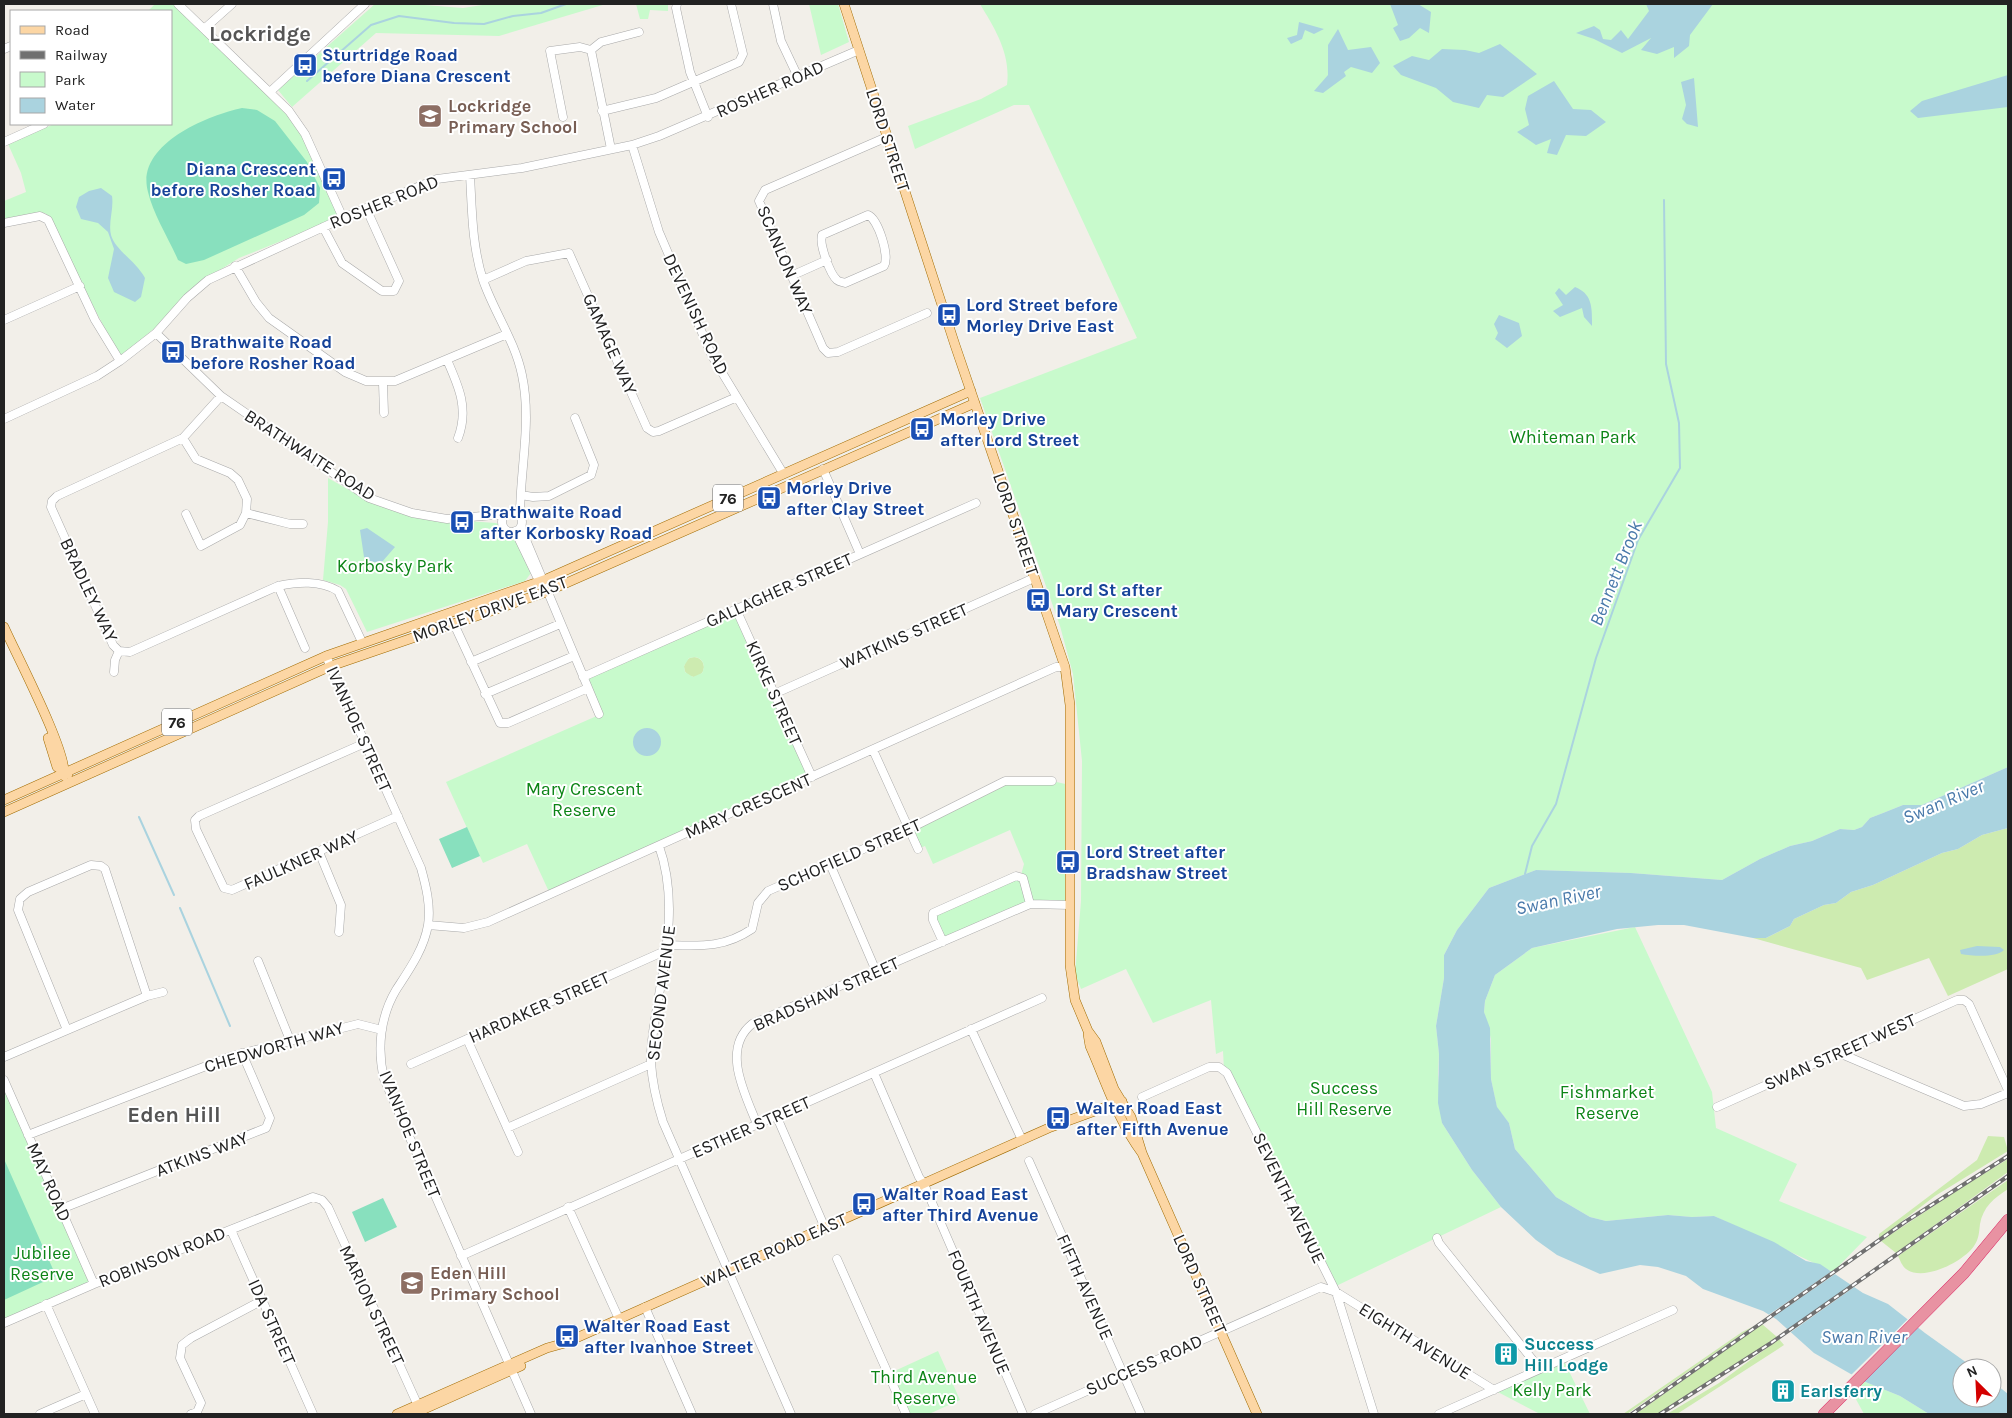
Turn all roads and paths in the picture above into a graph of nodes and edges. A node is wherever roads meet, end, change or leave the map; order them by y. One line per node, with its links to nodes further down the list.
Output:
1 (178, 4): 8 (street)
2 (232, 4): 8 (street)
3 (365, 4): 14 (street)
4 (677, 4): 13 (street)
5 (731, 4): 13 (street)
6 (773, 4): 12 (street)
7 (844, 4): 11 (main road, LORD STREET)
8 (204, 29): 14 (street)
9 (639, 32): 10 (street)
10 (590, 50): 15 (street); 16 (street)
11 (859, 50): 12 (street, ROSHER ROAD); 19 (main road, LORD STREET)
12 (798, 77): 17 (street, ROSHER ROAD)
13 (693, 83): 15 (street); 17 (street)
14 (271, 91): 25 (street)
15 (602, 111): 22 (street)
16 (563, 116)
17 (708, 117): 21 (street, ROSHER ROAD)
18 (42, 125): 20 (street)
19 (887, 137): 30 (street, SCANLON WAY); 40 (main road, LORD STREET)
20 (4, 142)
21 (632, 145): 22 (street, ROSHER ROAD); 42 (street, DEVENISH ROAD)
22 (610, 149): 23 (street, ROSHER ROAD)
23 (470, 174): 24 (street, ROSHER ROAD); 31 (street)
24 (366, 208): 25 (street, ROSHER ROAD); 27 (street)
25 (343, 218): 27 (street, ROSHER ROAD)
26 (4, 223): 32 (street)
27 (323, 227): 29 (street, ROSHER ROAD)
28 (827, 260): 28 (street); 30 (street)
29 (236, 266): 35 (street, ROSHER ROAD); 39 (street)
30 (791, 276): 33 (street, SCANLON WAY)
31 (483, 280): 36 (street); 42 (street, GAMAGE WAY)
32 (80, 286): 34 (street); 38 (street)
33 (927, 313)
34 (4, 320)
35 (156, 333): 38 (street, ROSHER ROAD); 41 (street, BRATHWAITE ROAD)
36 (507, 334): 37 (street); 51 (street)
37 (447, 360): 39 (street); 48 (street)
38 (120, 361): 46 (street, ROSHER ROAD)
39 (383, 383): 44 (street)
40 (971, 391): 43 (main road, LORD STREET); 50 (main road, MORLEY DRIVE EAST / 76)
41 (221, 396): 47 (street, BRADLEY WAY); 56 (street, BRATHWAITE ROAD)
42 (737, 397): 50 (street, DEVENISH ROAD)
43 (975, 403): 49 (main road, MORLEY DRIVE EAST / 76); 62 (main road, LORD STREET)
44 (384, 413)
45 (575, 418): 51 (street)
46 (4, 419)
47 (183, 438): 53 (street); 72 (street, BRADLEY WAY)
48 (458, 438)
49 (823, 469): 61 (street); 65 (main road, MORLEY DRIVE EAST / 76)
50 (782, 473): 63 (main road, MORLEY DRIVE EAST / 76)
51 (520, 496): 54 (street); 57 (street)
52 (976, 503): 61 (street, GALLAGHER STREET)
53 (246, 513): 55 (street); 59 (street)
54 (508, 513): 56 (street, BRATHWAITE ROAD); 57 (street); 58 (street)
55 (186, 514)
56 (491, 516): 58 (street)
57 (520, 516): 60 (street)
58 (502, 522): 60 (street)
59 (303, 524)
60 (518, 530): 63 (street)
61 (860, 554): 66 (street, GALLAGHER STREET)
62 (1034, 578): 77 (main road, LORD STREET); 82 (street, WATKINS STREET)
63 (541, 581): 65 (street); 70 (main road, MORLEY DRIVE EAST / 76)
64 (278, 586): 70 (street, BRADLEY WAY); 71 (street); 72 (street, BRADLEY WAY)
65 (546, 592): 67 (main road, MORLEY DRIVE EAST / 76); 68 (street)
66 (736, 609): 79 (street, GALLAGHER STREET); 82 (street, KIRKE STREET)
67 (454, 624): 75 (street); 76 (main road, MORLEY DRIVE EAST / 76)
68 (560, 624): 74 (street); 75 (street)
69 (4, 627): 86 (main road)
70 (362, 642): 73 (main road, MORLEY DRIVE EAST / 76)
71 (305, 648)
72 (119, 651): 78 (street)
73 (326, 656): 76 (street, IVANHOE STREET); 86 (main road, MORLEY DRIVE EAST / 76)
74 (574, 656): 79 (street); 81 (street)
75 (471, 662): 81 (street)
76 (331, 666): 84 (street, IVANHOE STREET); 87 (main road, MORLEY DRIVE EAST / 76)
77 (1065, 667): 85 (street, MARY CRESCENT); 100 (main road, LORD STREET)
78 (114, 672)
79 (583, 676): 80 (street)
80 (588, 688): 81 (street); 83 (street)
81 (486, 694)
82 (774, 694): 88 (street, KIRKE STREET)
83 (599, 714)
84 (365, 743): 93 (street, IVANHOE STREET); 97 (street, FAULKNER WAY)
85 (873, 750): 88 (street, MARY CRESCENT); 94 (street)
86 (65, 772): 87 (main road); 90 (main road); 91 (main road, MORLEY DRIVE EAST / 76)
87 (91, 773): 90 (main road, MORLEY DRIVE EAST / 76)
88 (812, 777): 95 (street, MARY CRESCENT)
89 (1052, 781): 94 (street, SCHOFIELD STREET)
90 (52, 790): 92 (main road, MORLEY DRIVE EAST / 76)
91 (4, 800)
92 (4, 812)
93 (398, 816): 97 (street, FAULKNER WAY); 101 (street, IVANHOE STREET)
94 (909, 829): 96 (street); 98 (street, SCHOFIELD STREET)
95 (659, 846): 101 (street, MARY CRESCENT); 104 (street, SECOND AVENUE)
96 (918, 849)
97 (319, 852): 102 (street)
98 (830, 864): 104 (street, SCHOFIELD STREET); 106 (street)
99 (1030, 904): 100 (street, BRADSHAW STREET); 103 (street, BRADSHAW STREET); 103 (street)
100 (1070, 904): 124 (main road, LORD STREET)
101 (428, 925): 112 (street, IVANHOE STREET)
102 (339, 932)
103 (943, 942): 106 (street, BRADSHAW STREET)
104 (668, 948): 113 (street, HARDAKER STREET); 119 (street, SECOND AVENUE)
105 (258, 961): 114 (street)
106 (876, 971): 127 (street, BRADSHAW STREET)
107 (162, 992): 108 (street)
108 (147, 996): 111 (street); 111 (street)
109 (1042, 998): 110 (street, ESTHER STREET)
110 (971, 1029): 120 (street, ESTHER STREET); 130 (street)
111 (67, 1030): 117 (street)
112 (382, 1030): 114 (street, CHEDWORTH WAY); 142 (street, IVANHOE STREET)
113 (468, 1039): 118 (street, HARDAKER STREET); 128 (street)
114 (290, 1040): 115 (street, CHEDWORTH WAY)
115 (242, 1053): 129 (street, CHEDWORTH WAY); 137 (street, ATKINS WAY)
116 (1839, 1053): 122 (street); 122 (street, SWAN STREET WEST); 125 (street, SWAN STREET WEST)
117 (4, 1057)
118 (411, 1064)
119 (651, 1064): 128 (street); 132 (street, SECOND AVENUE)
120 (874, 1072): 126 (street, ESTHER STREET); 134 (street, FOURTH AVENUE)
121 (4, 1080): 129 (street, MAY ROAD)
122 (2008, 1091)
123 (1142, 1097): 146 (street, SEVENTH AVENUE)
124 (1119, 1102): 130 (main road, WALTER ROAD EAST); 153 (main road, LORD STREET)
125 (1717, 1108)
126 (776, 1116): 127 (street, ESTHER STREET); 139 (street)
127 (758, 1124): 132 (street, ESTHER STREET)
128 (507, 1128): 131 (street)
129 (28, 1135): 137 (street, MAY ROAD)
130 (1022, 1140): 134 (main road, WALTER ROAD EAST)
131 (518, 1152)
132 (679, 1158): 136 (street, ESTHER STREET); 144 (street, SECOND AVENUE)
133 (1029, 1161): 156 (street, FIFTH AVENUE)
134 (924, 1184): 139 (main road, WALTER ROAD EAST); 169 (street, FOURTH AVENUE)
135 (322, 1200): 140 (street, ROBINSON ROAD); 159 (street, MARION STREET)
136 (568, 1207): 142 (street, ESTHER STREET); 151 (street)
137 (61, 1209): 145 (street, MAY ROAD)
138 (2008, 1220): 175 (highway)
139 (825, 1228): 144 (main road, WALTER ROAD EAST)
140 (231, 1230): 145 (street, ROBINSON ROAD); 147 (street, IDA STREET)
141 (1437, 1238): 155 (street)
142 (461, 1256): 154 (street, IVANHOE STREET)
143 (837, 1259): 168 (street)
144 (728, 1271): 149 (main road, WALTER ROAD EAST); 167 (street, SECOND AVENUE)
145 (94, 1284): 148 (street, ROBINSON ROAD)
146 (1336, 1292): 153 (street, SUCCESS ROAD); 157 (street, EIGHTH AVENUE); 173 (street, SEVENTH AVENUE)
147 (261, 1300): 162 (street); 163 (street, IDA STREET)
148 (46, 1304): 152 (street, ROBINSON ROAD); 158 (street)
149 (645, 1307): 151 (main road, WALTER ROAD EAST); 166 (street)
150 (1673, 1310): 155 (street)
151 (619, 1319): 154 (main road, WALTER ROAD EAST)
152 (4, 1323)
153 (1221, 1331): 156 (street, SUCCESS ROAD); 172 (main road, LORD STREET)
154 (510, 1368): 159 (main road, WALTER ROAD EAST); 165 (street, IVANHOE STREET)
155 (1540, 1370): 157 (street)
156 (1124, 1374): 170 (street, SUCCESS ROAD); 171 (street, FIFTH AVENUE)
157 (1494, 1390): 174 (street)
158 (86, 1394): 160 (street); 161 (street)
159 (415, 1411): 164 (main road, WALTER ROAD EAST)
160 (40, 1414)
161 (95, 1414)
162 (191, 1414)
163 (313, 1414)
164 (397, 1414)
165 (531, 1414)
166 (692, 1414)
167 (791, 1414)
168 (906, 1414)
169 (1023, 1414)
170 (1035, 1414)
171 (1141, 1414)
172 (1257, 1414)
173 (1374, 1414)
174 (1439, 1414)
175 (1824, 1414)

